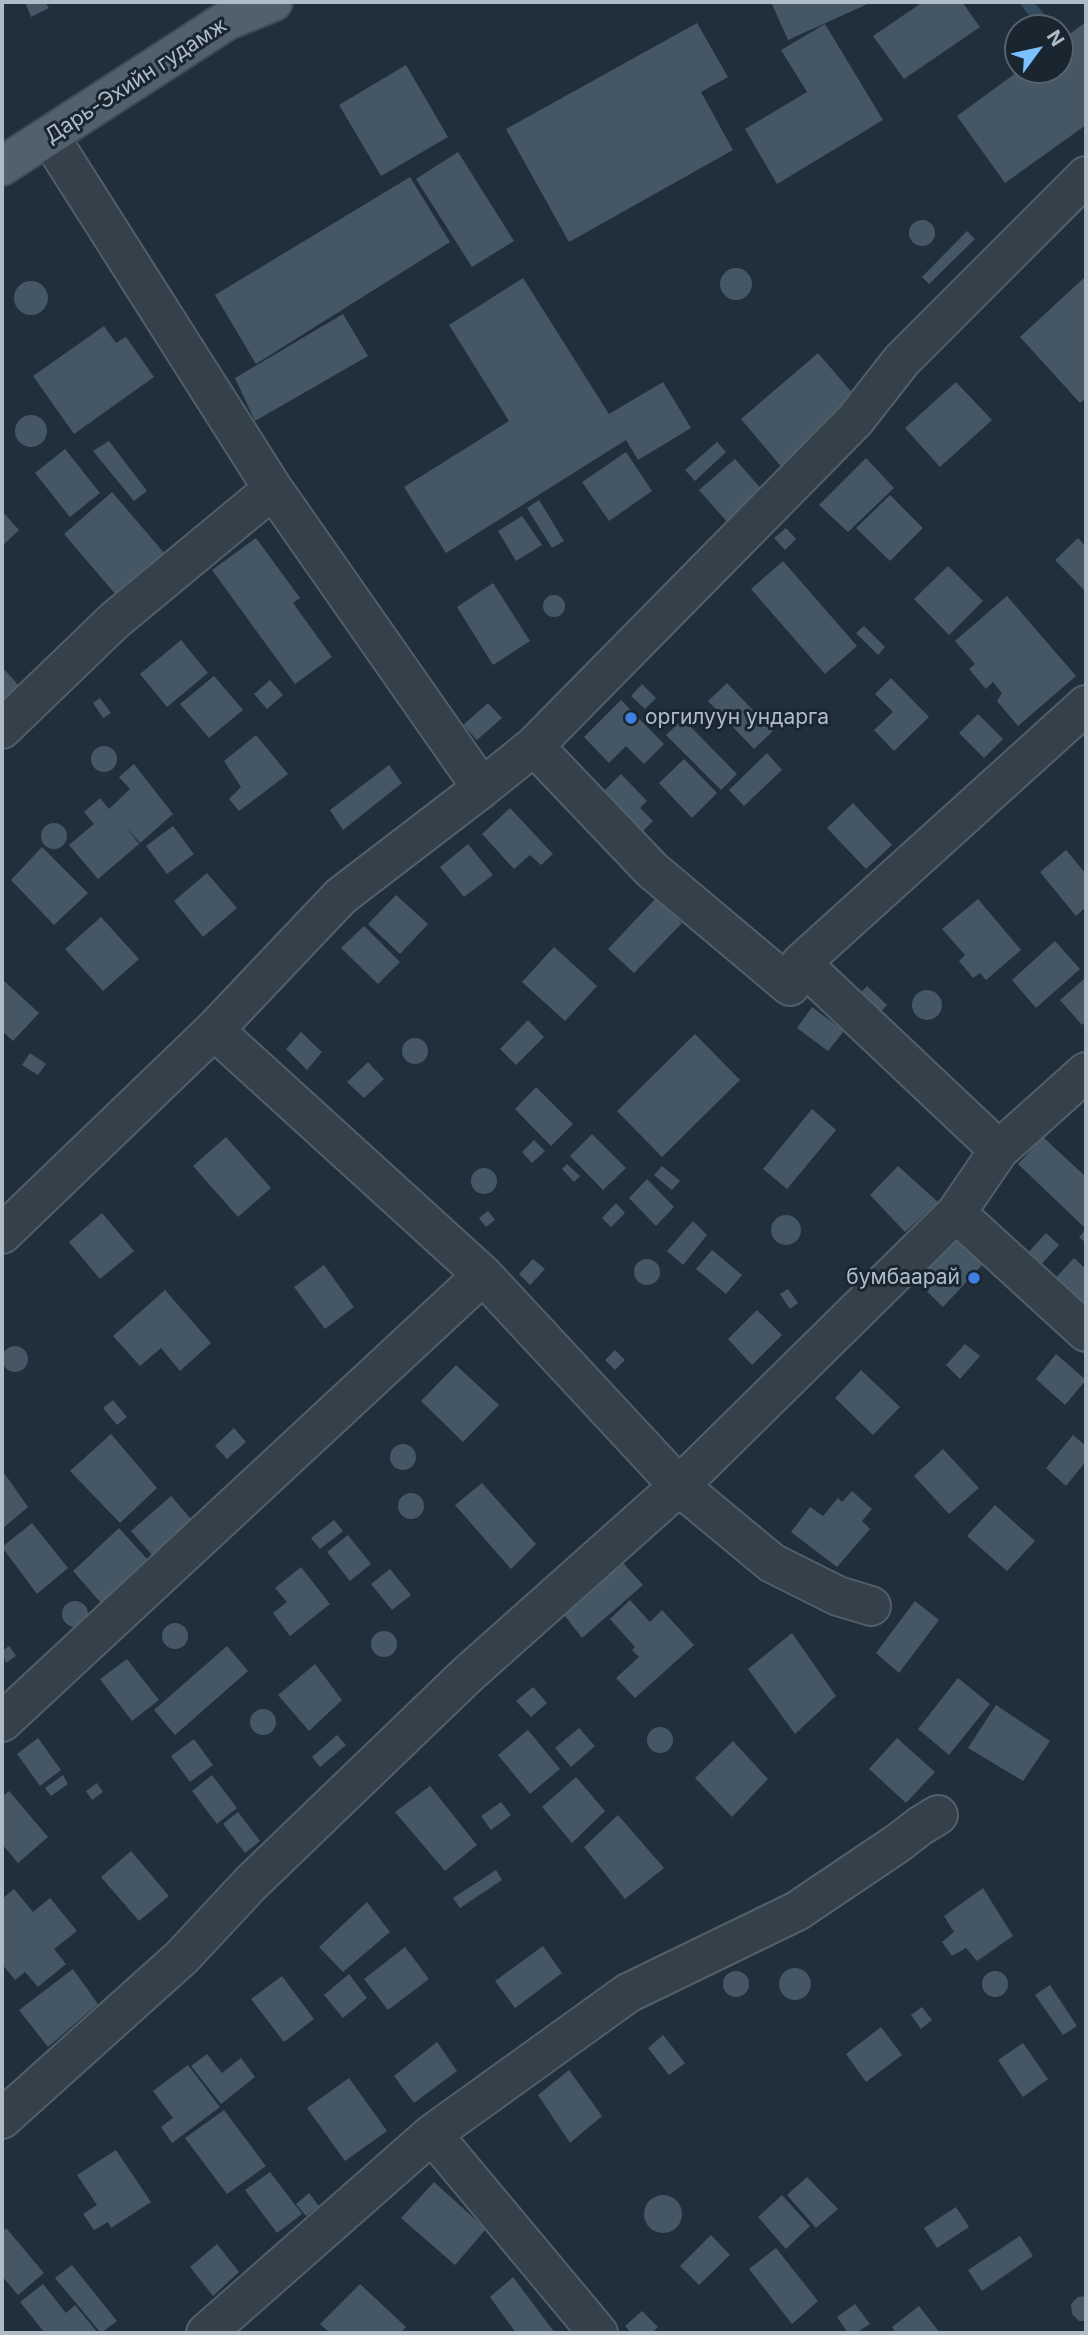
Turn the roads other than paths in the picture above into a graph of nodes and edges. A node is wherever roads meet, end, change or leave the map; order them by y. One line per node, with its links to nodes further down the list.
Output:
1 (273, 2): 2 (main road, Дарь-Эхийн гудамж)
2 (49, 136): 3 (main road, Дарь-Эхийн гудамж); 5 (street)
3 (2, 166)
4 (1086, 176): 8 (street)
5 (273, 489): 7 (street); 9 (street)
6 (1086, 705): 10 (street)
7 (2, 729)
8 (534, 746): 9 (street); 10 (street)
9 (482, 788): 11 (street)
10 (801, 963): 13 (street)
11 (214, 1030): 15 (street); 16 (street)
12 (1086, 1072): 13 (street)
13 (999, 1150): 14 (street)
14 (956, 1213): 17 (street); 18 (street)
15 (2, 1234)
16 (483, 1275): 18 (street); 20 (street)
17 (1086, 1332)
18 (679, 1486): 19 (street); 22 (street)
19 (871, 1606)
20 (2, 1722)
21 (938, 1815): 23 (street)
22 (2, 2119)
23 (432, 2134): 24 (street); 25 (street)
24 (206, 2333)
25 (598, 2333)

